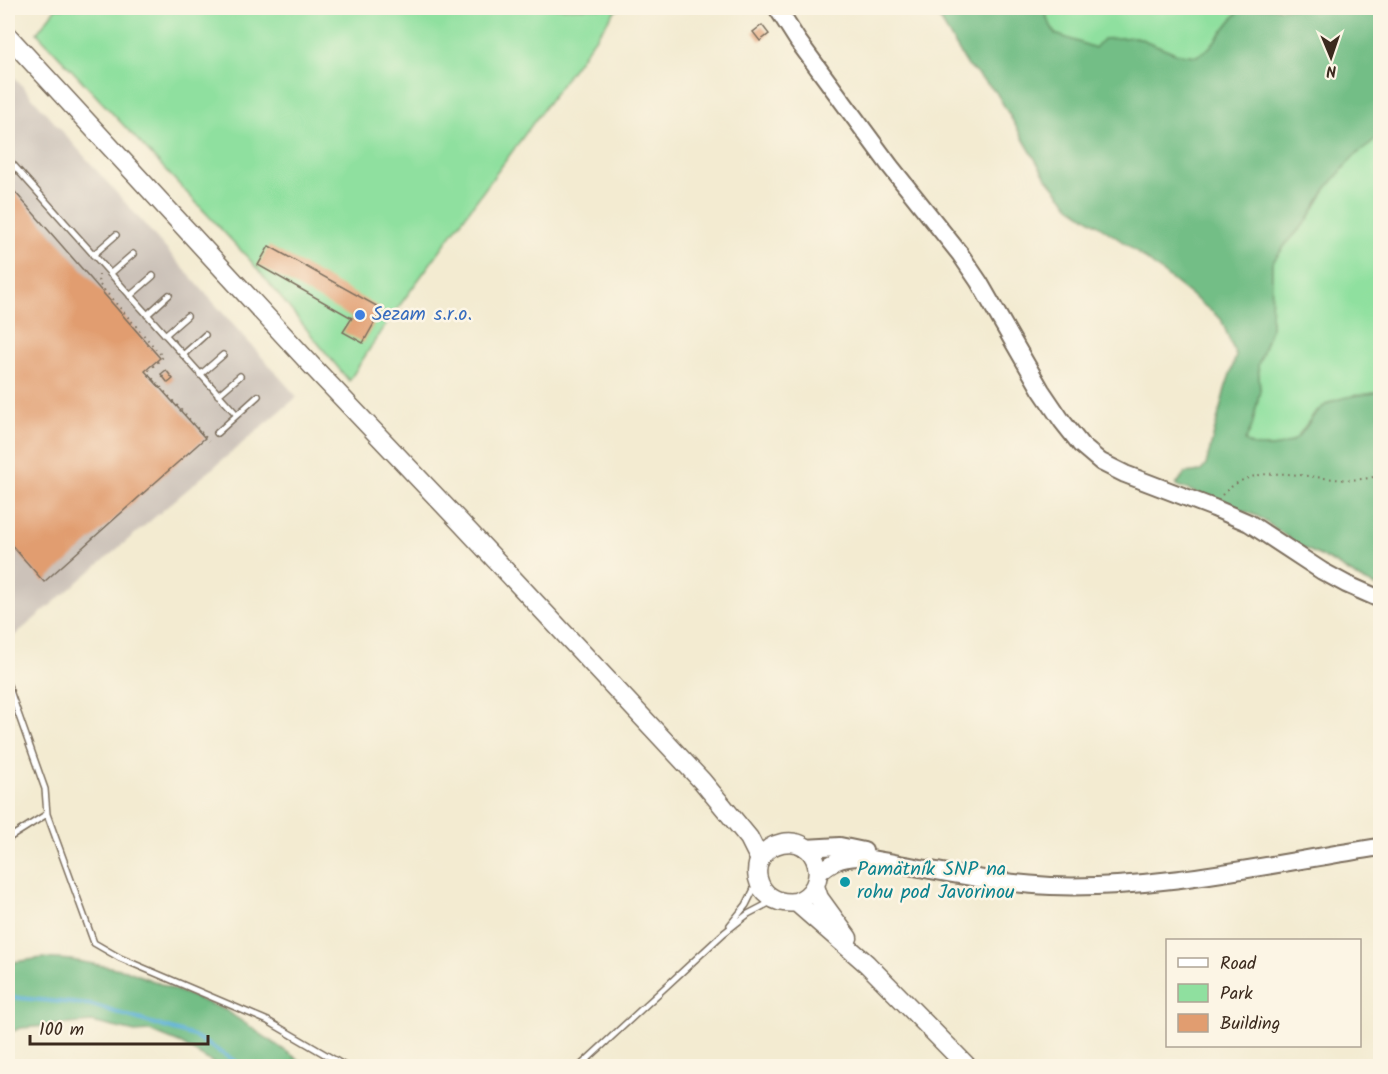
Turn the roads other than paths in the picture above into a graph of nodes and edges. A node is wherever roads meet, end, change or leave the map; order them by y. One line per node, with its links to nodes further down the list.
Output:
1 (777, 8): 23 (street)
2 (11, 46): 25 (main road)
3 (8, 159): 6 (lane)
4 (116, 235): 6 (lane)
5 (133, 254): 7 (lane)
6 (93, 255): 7 (lane)
7 (110, 274): 9 (lane)
8 (153, 276): 9 (lane)
9 (130, 296): 11 (lane)
10 (169, 296): 11 (lane)
11 (147, 315): 13 (lane)
12 (187, 316): 13 (lane)
13 (165, 335): 15 (lane)
14 (205, 335): 15 (lane)
15 (183, 355): 17 (lane)
16 (223, 355): 17 (lane)
17 (200, 375): 19 (lane)
18 (240, 376): 19 (lane)
19 (218, 395): 21 (lane)
20 (258, 396): 21 (lane)
21 (237, 416): 22 (lane)
22 (217, 433)
23 (1380, 598)
24 (8, 686): 26 (lane)
25 (702, 781): 28 (main road); 31 (main road)
26 (46, 814): 27 (lane); 39 (lane)
27 (9, 838)
28 (780, 844): 30 (main road); 31 (main road)
29 (1380, 847): 32 (street)
30 (805, 848): 32 (street); 34 (main road)
31 (760, 860): 33 (main road)
32 (914, 866): 34 (street)
33 (758, 880): 35 (main road); 37 (lane)
34 (817, 880): 36 (main road); 38 (main road)
35 (774, 900): 36 (main road); 37 (lane)
36 (796, 902): 38 (main road)
37 (724, 933): 40 (lane)
38 (867, 964): 41 (main road)
39 (345, 1066)
40 (580, 1066)
41 (967, 1066)

